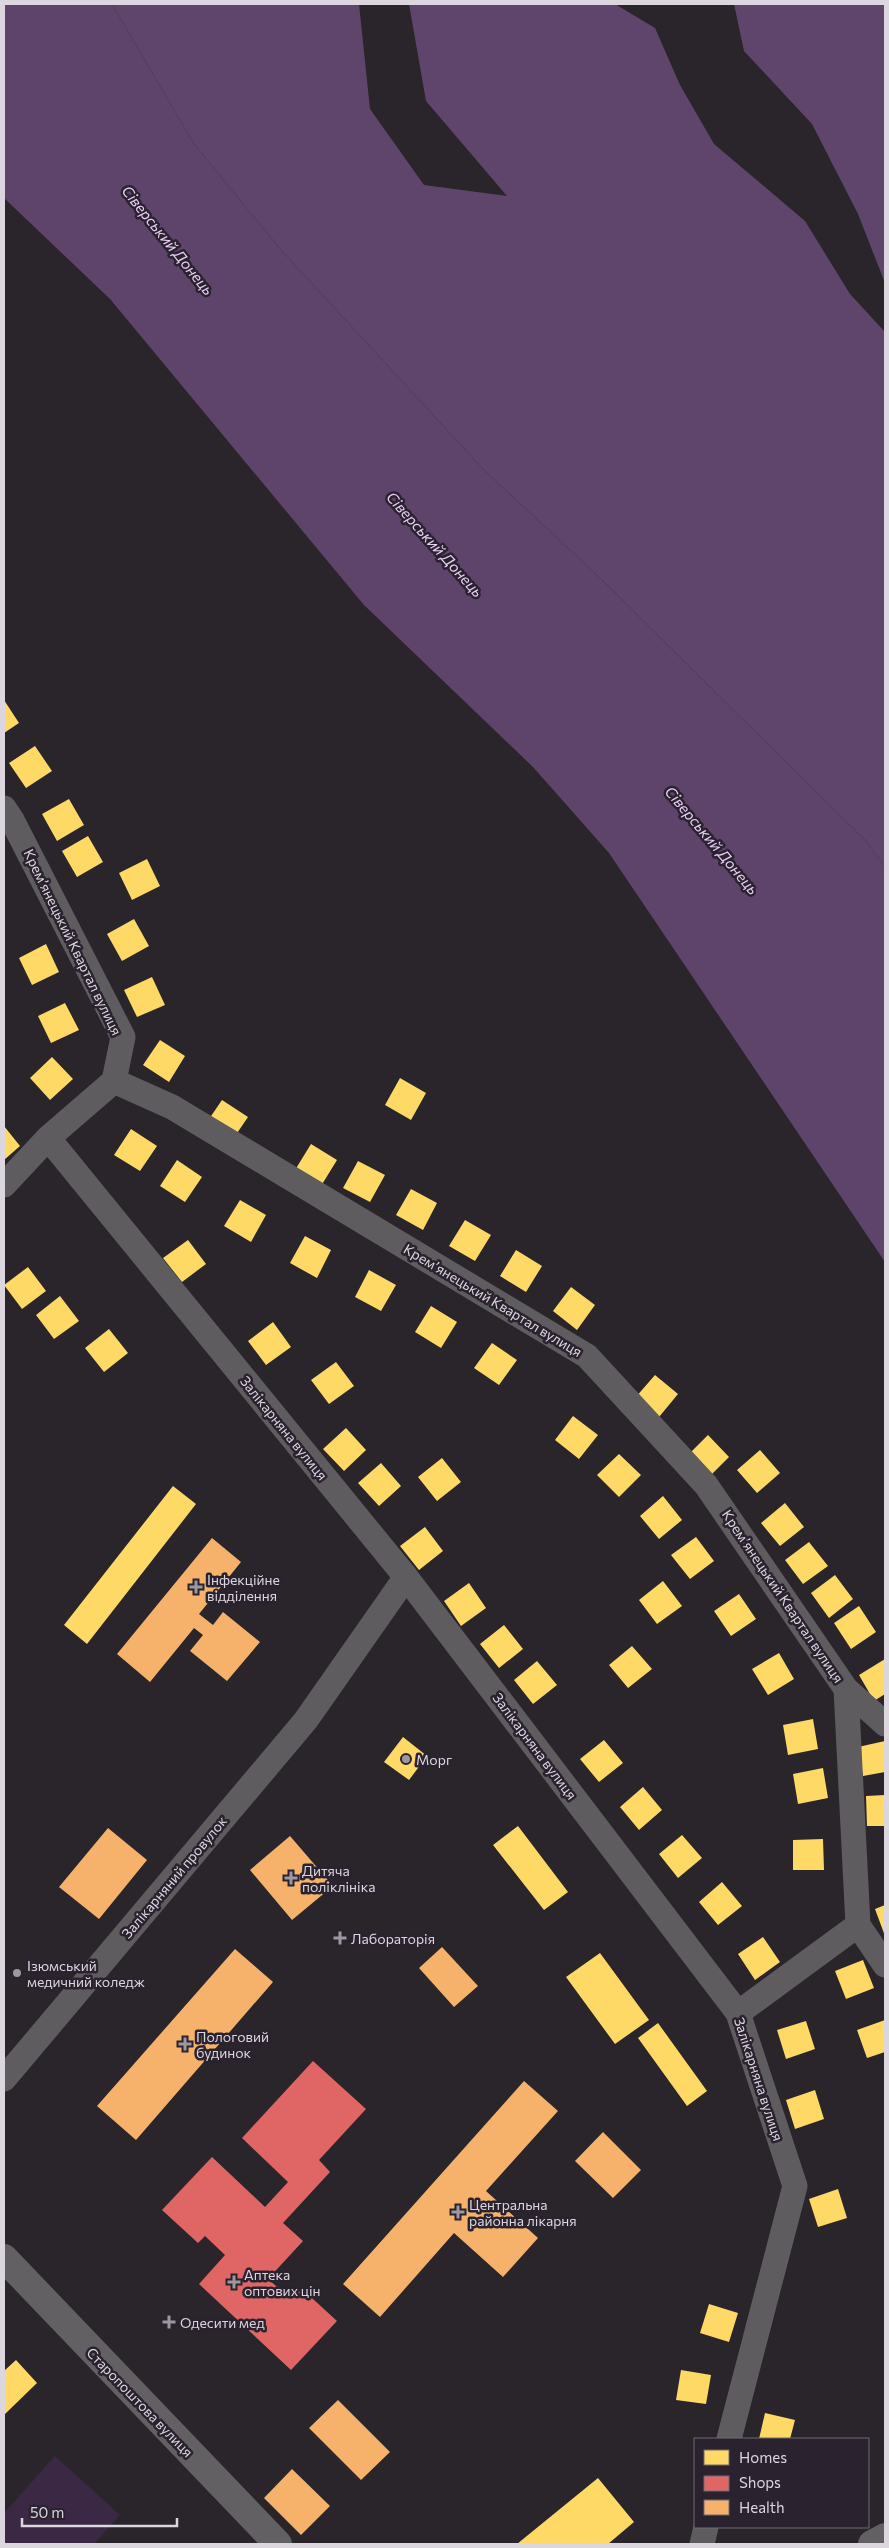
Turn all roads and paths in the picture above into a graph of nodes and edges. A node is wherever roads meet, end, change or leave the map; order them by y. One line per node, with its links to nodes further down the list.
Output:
1 (7, 823): 2 (street, Крем’янецький Квартал вулиця)
2 (114, 1081): 3 (street); 6 (street, Крем’янецький Квартал вулиця)
3 (48, 1138): 4 (street); 5 (street, Залікарняна вулиця)
4 (4, 1185)
5 (406, 1577): 10 (street, Залікарняна вулиця); 11 (street, Залікарняний провулок)
6 (846, 1690): 7 (street); 8 (street, Крем’янецький Квартал вулиця)
7 (885, 1724)
8 (858, 1925): 9 (street); 10 (street)
9 (885, 1965)
10 (738, 2013): 13 (street, Залікарняна вулиця)
11 (4, 2080)
12 (4, 2258): 16 (highway, Старопоштова вулиця)
13 (729, 2438)
14 (706, 2528): 17 (street)
15 (885, 2537): 18 (highway)
16 (278, 2544)
17 (702, 2544)
18 (872, 2544)

